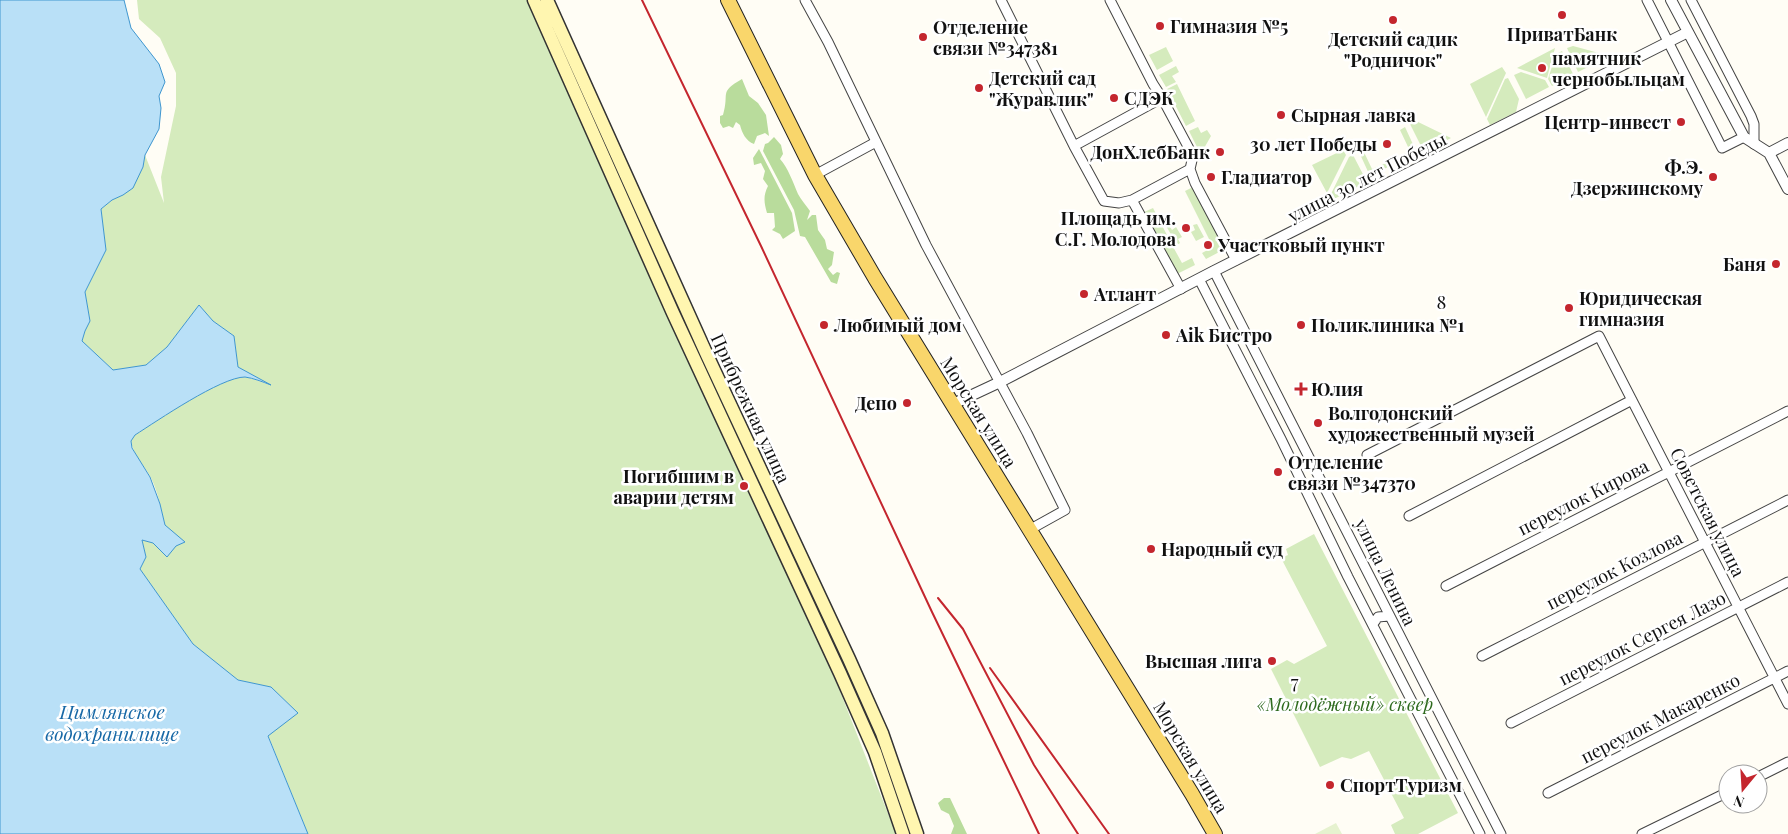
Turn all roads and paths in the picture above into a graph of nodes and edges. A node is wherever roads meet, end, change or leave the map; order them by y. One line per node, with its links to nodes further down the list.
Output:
1 (534, 0): 51 (main road, Прибрежная улица)
2 (547, 0): 52 (main road, Прибрежная улица)
3 (728, 0): 20 (main road, Морская улица)
4 (805, 0): 14 (street)
5 (1001, 0): 17 (street)
6 (1110, 0): 12 (street)
7 (1647, 0): 11 (street)
8 (1672, 0): 10 (street)
9 (1691, 0): 16 (street)
10 (1688, 32): 11 (street, улица 30 лет Победы); 13 (street)
11 (1668, 42): 13 (street); 23 (street, улица 30 лет Победы)
12 (1162, 98): 17 (street); 19 (street)
13 (1744, 137): 16 (street)
14 (876, 142): 20 (street); 27 (street)
15 (1788, 143): 18 (street)
16 (1754, 144): 18 (street)
17 (1074, 146): 22 (street)
18 (1769, 154): 21 (street)
19 (1190, 169): 22 (street); 23 (street)
20 (815, 175): 29 (main road, Морская улица)
21 (1788, 190)
22 (1132, 200): 26 (street)
23 (1236, 260): 24 (street, улица 30 лет Победы)
24 (1214, 271): 25 (street, улица 30 лет Победы); 40 (street, улица Ленина)
25 (1199, 279): 26 (street, улица 30 лет Победы); 41 (street, улица Ленина)
26 (1181, 289): 27 (street, улица 30 лет Победы)
27 (1000, 382): 29 (street, улица 30 лет Победы); 35 (street)
28 (1630, 402): 31 (street, Советская улица); 32 (street, Советская улица); 34 (street)
29 (953, 404): 35 (main road, Морская улица)
30 (1788, 411): 32 (street, переулок Кирова)
31 (1367, 455)
32 (1668, 472): 36 (street, Советская улица); 38 (street, переулок Кирова)
33 (1788, 500): 36 (street, переулок Козлова)
34 (1409, 516)
35 (1029, 530): 53 (main road, Морская улица)
36 (1704, 542): 39 (street, Советская улица); 42 (street, переулок Козлова)
37 (1788, 582): 39 (street, переулок Сергея Лазо)
38 (1446, 586)
39 (1739, 607): 44 (street, Советская улица); 46 (street, переулок Сергея Лазо)
40 (1389, 616): 41 (street); 55 (street, улица Ленина)
41 (1373, 624): 54 (street, улица Ленина)
42 (1482, 656)
43 (1788, 671): 44 (street, переулок Макаренко)
44 (1775, 678): 45 (street, Советская улица); 49 (street, переулок Макаренко)
45 (1788, 704)
46 (1511, 724)
47 (1788, 762): 48 (street)
48 (1768, 772)
49 (1548, 793)
50 (1718, 797): 56 (street)
51 (903, 834)
52 (917, 834)
53 (1215, 834)
54 (1480, 834)
55 (1501, 834)
56 (1642, 834)

